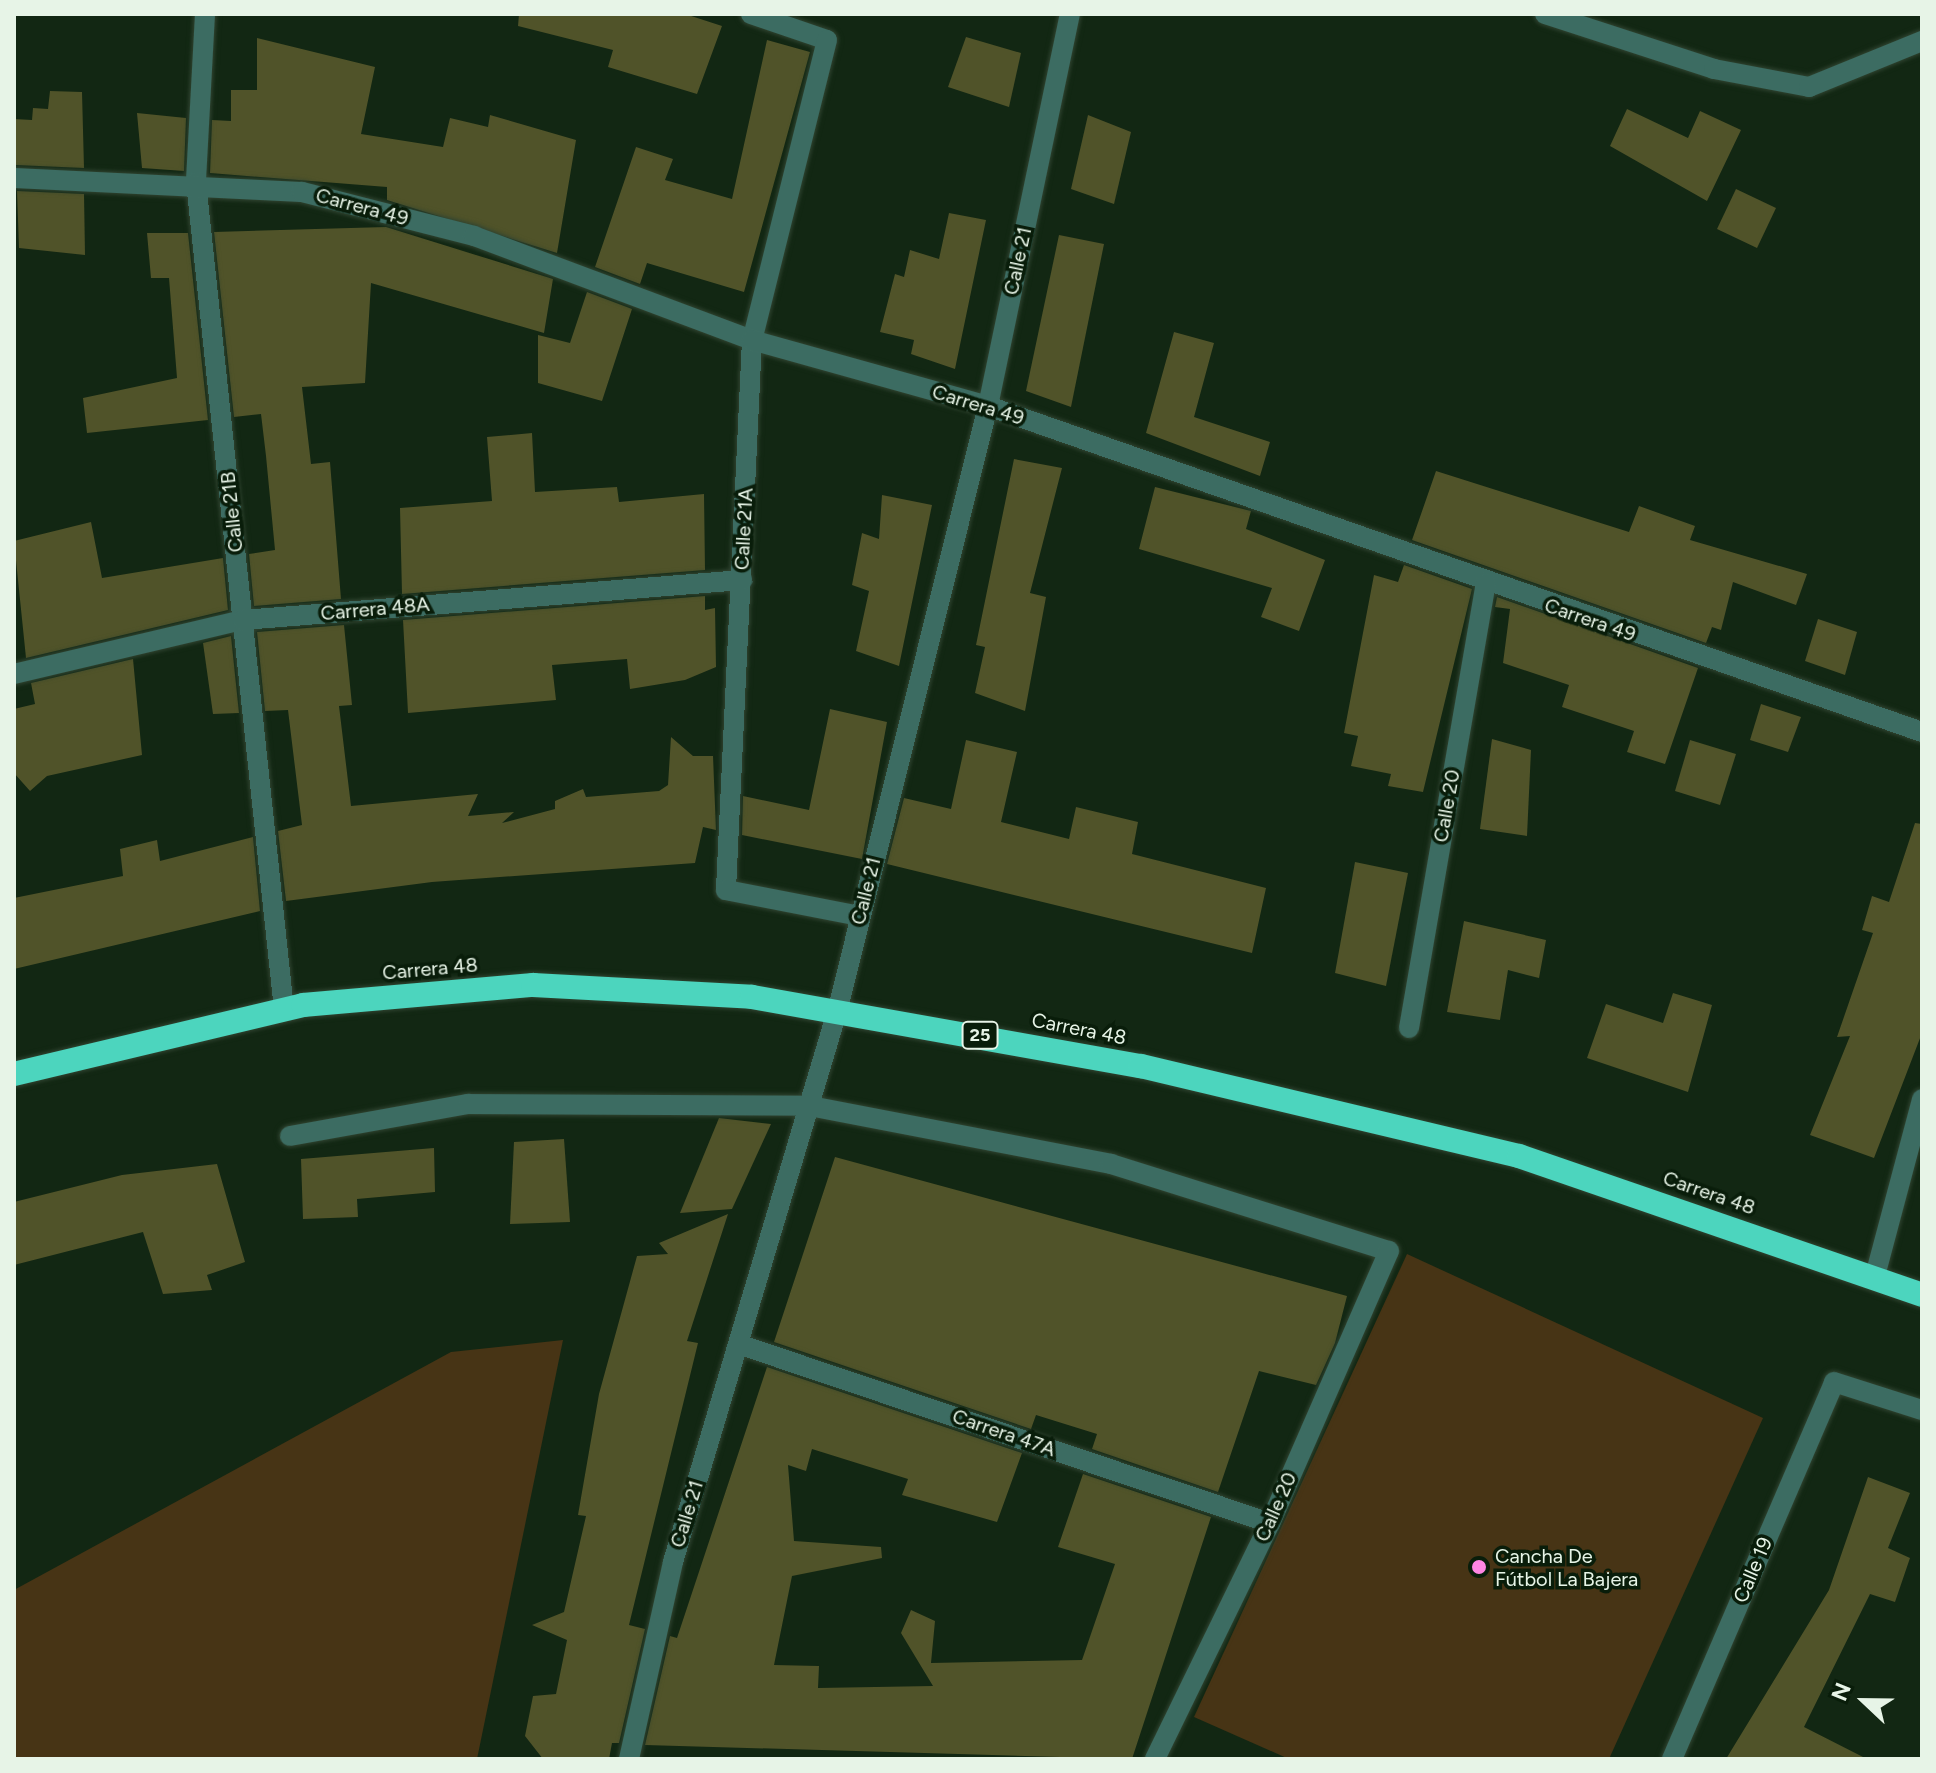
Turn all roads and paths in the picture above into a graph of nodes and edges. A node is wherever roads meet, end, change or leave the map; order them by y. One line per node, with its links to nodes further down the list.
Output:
1 (205, 14): 7 (street, Calle 21B)
2 (751, 14): 8 (street, Calle 21A)
3 (1070, 14): 9 (street, Calle 21)
4 (1545, 14): 5 (street)
5 (1922, 41)
6 (14, 178): 7 (street, Carrera 49)
7 (196, 182): 8 (street, Carrera 49); 12 (street, Calle 21B)
8 (752, 340): 9 (street, Carrera 49); 10 (street, Calle 21A)
9 (988, 406): 11 (street, Carrera 49); 15 (street, Calle 21)
10 (742, 580): 12 (street, Carrera 48A); 15 (street, Calle 21A)
11 (1486, 584): 14 (street, Carrera 49); 18 (street, Calle 20)
12 (243, 620): 13 (street, Carrera 48A); 16 (street, Calle 21B)
13 (14, 674)
14 (1922, 732)
15 (860, 916): 17 (street, Calle 21)
16 (284, 1009): 17 (highway, Carrera 48 / 25); 19 (highway, Carrera 48 / 25)
17 (837, 1012): 21 (street, Calle 21); 23 (highway, Carrera 48 / 25)
18 (1409, 1028)
19 (14, 1074)
20 (1922, 1099): 23 (street)
21 (810, 1106): 22 (street); 25 (street, Calle 21); 27 (street, Calle 20)
22 (290, 1136)
23 (1875, 1276): 24 (highway, Carrera 48 / 25)
24 (1922, 1295)
25 (738, 1344): 27 (street, Carrera 47A); 28 (street, Calle 21)
26 (1922, 1410): 30 (street, Calle 19)
27 (1270, 1523): 29 (street, Calle 20)
28 (629, 1759)
29 (1155, 1759)
30 (1672, 1759)

